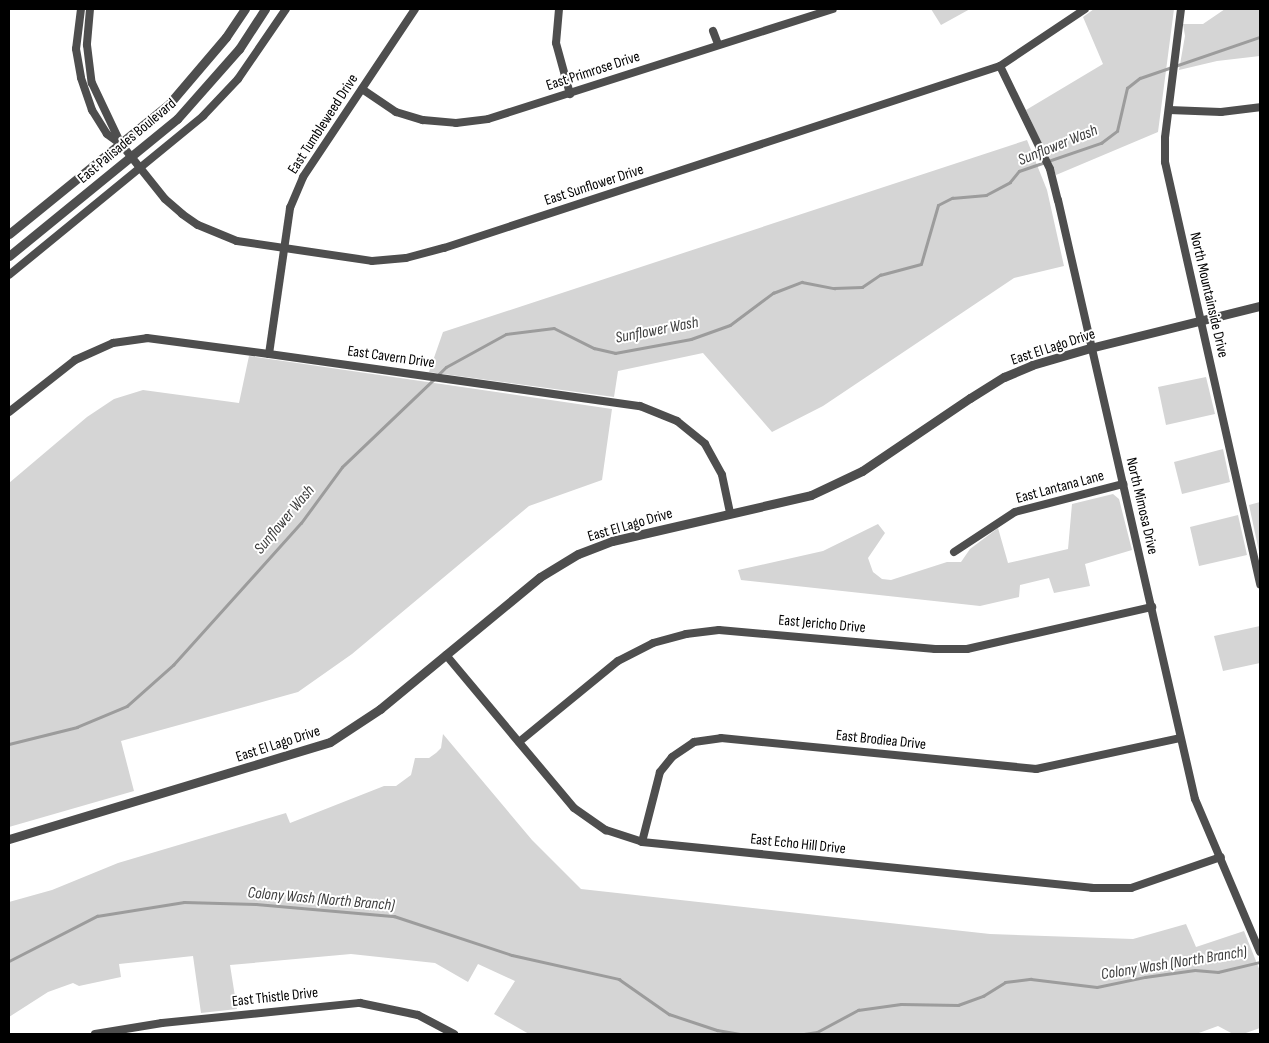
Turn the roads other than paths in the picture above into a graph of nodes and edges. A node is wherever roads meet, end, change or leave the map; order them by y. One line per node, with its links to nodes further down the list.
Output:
1 (81, 9): 11 (street)
2 (90, 9): 12 (street)
3 (245, 9): 20 (street, East Palisades Boulevard)
4 (265, 9): 21 (street, East Palisades Boulevard)
5 (286, 9): 22 (street)
6 (415, 9): 16 (street, East Tumbleweed Drive)
7 (559, 9): 17 (street)
8 (833, 9): 14 (street, East Primrose Drive)
9 (1085, 9): 15 (street, East Sunflower Drive)
10 (1181, 9): 19 (street, North Mountainside Drive)
11 (79, 20): 12 (street); 20 (street)
12 (88, 21): 20 (street)
13 (713, 31): 14 (street)
14 (718, 44): 17 (street, East Primrose Drive)
15 (1000, 66): 24 (street, East Sunflower Drive); 29 (street, North Mimosa Drive)
16 (362, 90): 17 (street, East Primrose Drive); 24 (street, East Tumbleweed Drive)
17 (570, 94)
18 (1260, 107): 19 (street)
19 (1168, 110): 28 (street, North Mountainside Drive)
20 (121, 144): 21 (street, East Sunflower Drive); 23 (street, East Palisades Boulevard)
21 (132, 157): 22 (street, East Sunflower Drive); 25 (street, East Palisades Boulevard)
22 (142, 170): 24 (street, East Sunflower Drive); 26 (street)
23 (9, 234)
24 (284, 247): 30 (street, East Tumbleweed Drive)
25 (9, 256)
26 (9, 275)
27 (1260, 306): 28 (street, East El Lago Drive)
28 (1201, 323): 29 (street, East El Lago Drive); 35 (street, North Mountainside Drive)
29 (1090, 348): 32 (street, North Mimosa Drive); 33 (street, East El Lago Drive)
30 (269, 354): 31 (street, East Cavern Drive); 33 (street, East Cavern Drive)
31 (9, 412)
32 (1123, 484): 34 (street, East Lantana Lane); 36 (street, North Mimosa Drive)
33 (730, 513): 37 (street, East El Lago Drive)
34 (954, 552)
35 (1260, 584)
36 (1152, 607): 38 (street, North Mimosa Drive); 39 (street, East Jericho Drive)
37 (446, 655): 39 (street, East Echo Hill Drive); 40 (street, East El Lago Drive)
38 (1180, 738): 41 (street, East Brodiea Drive); 42 (street, North Mimosa Drive)
39 (519, 742): 41 (street, East Echo Hill Drive)
40 (9, 839)
41 (642, 842): 42 (street, East Echo Hill Drive)
42 (1221, 858): 43 (street, North Mimosa Drive)
43 (1260, 952)
44 (95, 1034): 45 (street, East Thistle Drive)
45 (454, 1034)

